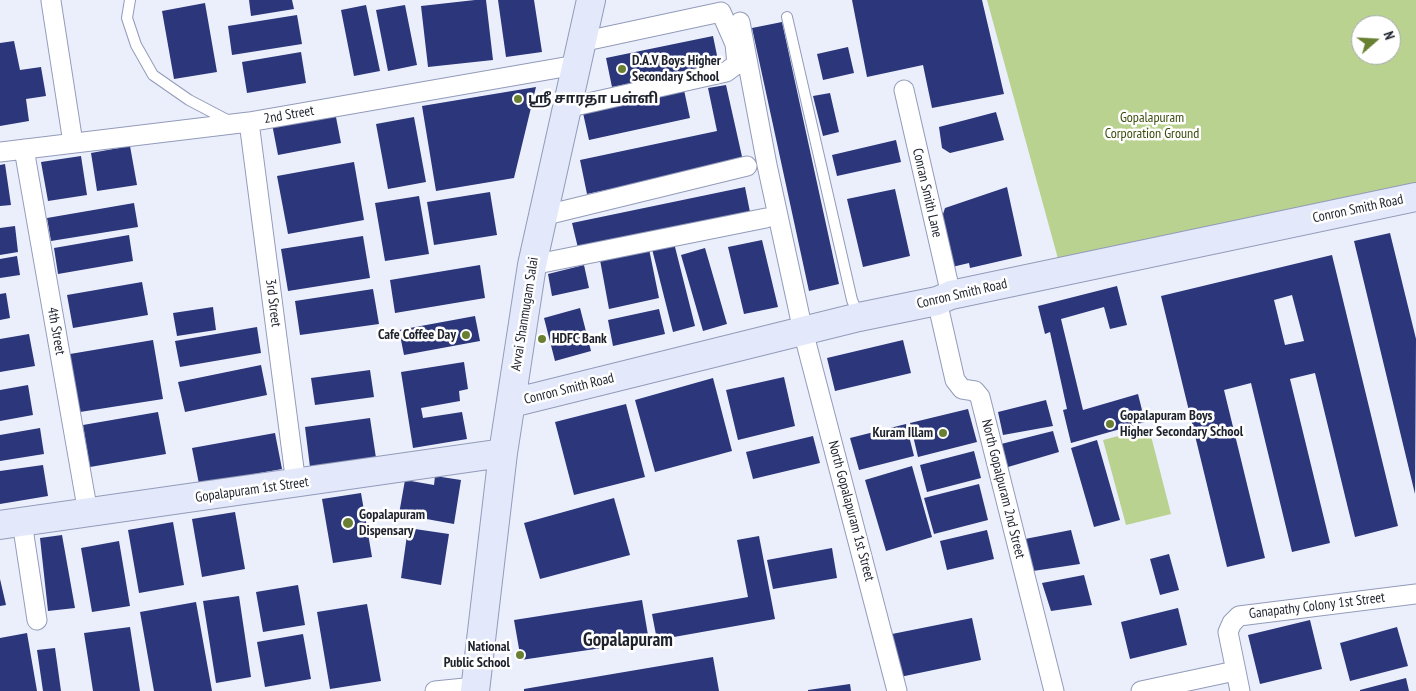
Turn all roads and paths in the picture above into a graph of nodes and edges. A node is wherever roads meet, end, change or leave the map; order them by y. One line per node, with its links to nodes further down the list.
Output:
1 (130, 0): 9 (lane)
2 (591, 0): 6 (main road, Avvai Shanmugam Salai)
3 (52, 1): 10 (street)
4 (787, 17): 19 (lane)
5 (740, 22): 20 (street, North Gopalapuram 1st Street)
6 (579, 53): 8 (main road, Avvai Shanmugam Salai); 8 (street, 2nd Street); 9 (street, 2nd Street)
7 (904, 90): 18 (street, Conran Smith Lane)
8 (566, 108): 15 (main road, Avvai Shanmugam Salai)
9 (241, 123): 10 (street, 2nd Street); 23 (street, 3rd Street)
10 (72, 143): 11 (street, 2nd Street)
11 (24, 149): 12 (street, 2nd Street); 24 (street, 4th Street)
12 (0, 152)
13 (747, 166): 15 (street)
14 (1416, 197): 18 (main road, Conron Smith Road)
15 (542, 216): 17 (main road, Avvai Shanmugam Salai)
16 (766, 218): 17 (street)
17 (532, 264): 21 (main road, Avvai Shanmugam Salai)
18 (944, 298): 19 (main road, Conron Smith Road); 32 (street, North Gopalpuram 2nd Street)
19 (859, 317): 20 (main road, Conron Smith Road)
20 (803, 331): 21 (main road, Conron Smith Road); 31 (street, North Gopalapuram 1st Street)
21 (512, 403): 22 (main road, Avvai Shanmugam Salai)
22 (503, 453): 23 (main road, Gopalapuram 1st Street); 29 (main road, Avvai Shanmugam Salai)
23 (296, 484): 24 (main road, Gopalapuram 1st Street)
24 (88, 514): 25 (main road, Gopalapuram 1st Street)
25 (11, 524): 27 (street)
26 (1416, 594): 28 (street, Ganapathy Colony 1st Street)
27 (36, 620)
28 (1235, 671): 33 (street); 34 (street, Ganapathy Colony 1st Street)
29 (475, 689): 30 (street)
30 (435, 691)
31 (897, 691)
32 (1054, 691)
33 (1141, 691)
34 (1240, 691)

